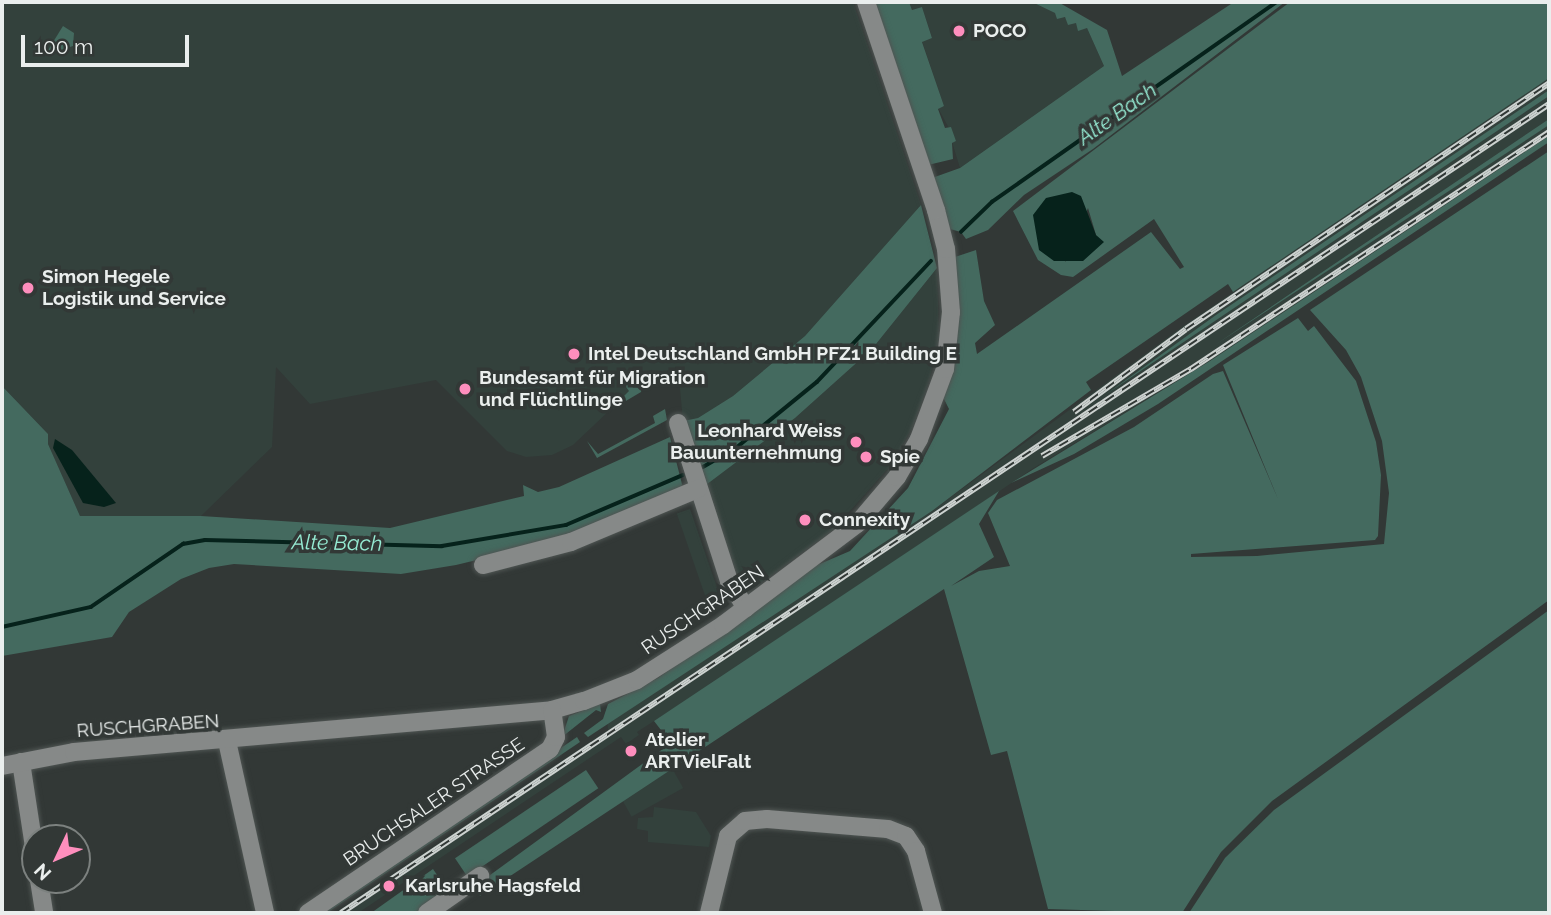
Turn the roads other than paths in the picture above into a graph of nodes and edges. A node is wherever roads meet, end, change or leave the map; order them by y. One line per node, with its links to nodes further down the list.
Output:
1 (866, 2): 5 (street, RUSCHGRABEN)
2 (678, 423): 3 (street)
3 (698, 489): 4 (street); 5 (street)
4 (483, 565)
5 (746, 608): 6 (street, RUSCHGRABEN)
6 (552, 710): 7 (street, RUSCHGRABEN); 15 (street, BRUCHSALER STRASSE)
7 (227, 741): 8 (street, RUSCHGRABEN); 14 (street)
8 (22, 762): 9 (street, RUSCHGRABEN); 10 (street)
9 (2, 766)
10 (31, 824)
11 (480, 876): 16 (street)
12 (41, 894): 13 (street)
13 (44, 913)
14 (265, 913)
15 (308, 913)
16 (427, 913)
17 (709, 913): 18 (street)
18 (933, 913)

